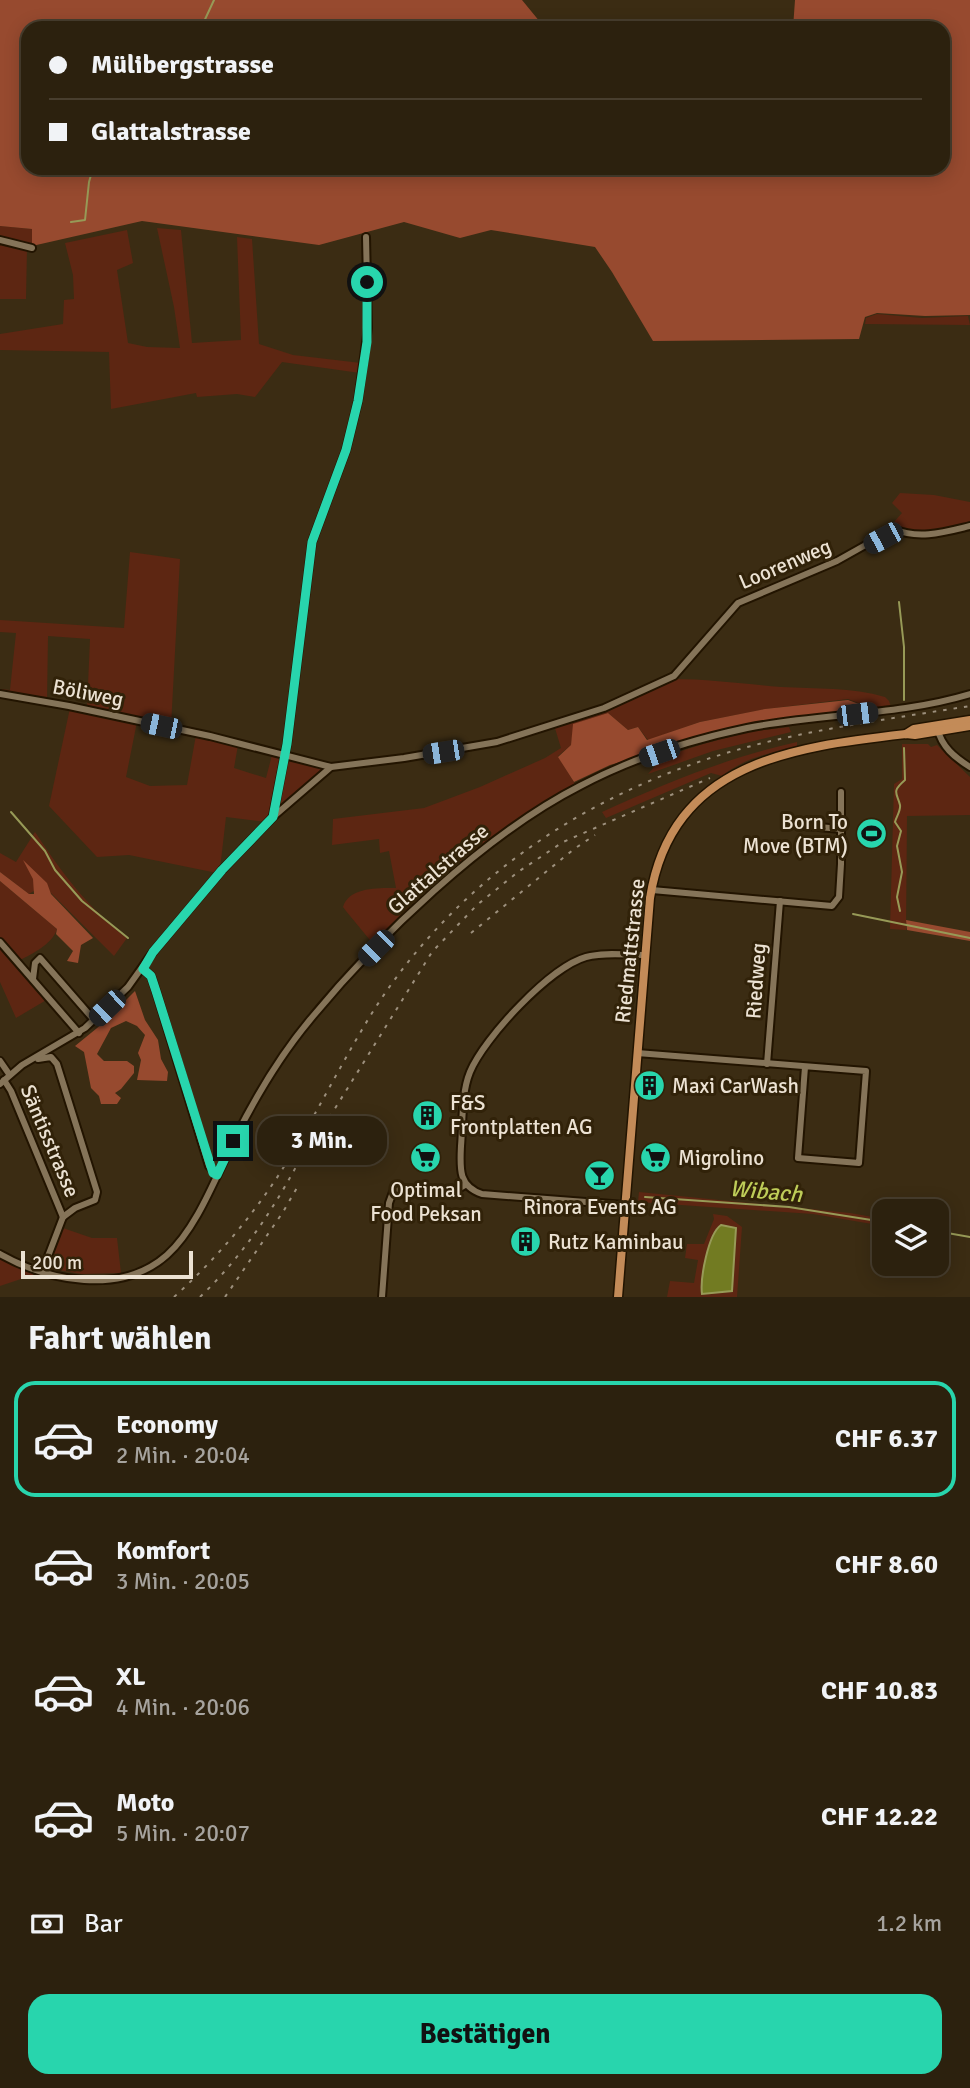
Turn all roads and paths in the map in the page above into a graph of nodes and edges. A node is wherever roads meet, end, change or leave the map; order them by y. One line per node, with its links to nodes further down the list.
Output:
1 (366, 237): 10 (street)
2 (0, 240): 3 (street)
3 (32, 248)
4 (970, 526): 11 (street, Loorenweg)
5 (0, 694): 10 (street, Böliweg)
6 (970, 694): 32 (street, Glattalstrasse)
7 (970, 720): 9 (main road)
8 (970, 726): 9 (main road)
9 (938, 729): 12 (street); 17 (main road, Riedmattstrasse)
10 (284, 756): 11 (street, Böliweg); 14 (street)
11 (331, 767): 14 (street)
12 (970, 767)
13 (841, 792): 16 (street)
14 (273, 817): 21 (street)
15 (796, 825): 16 (street)
16 (841, 829): 18 (street)
17 (652, 890): 18 (street); 20 (main road, Riedmattstrasse)
18 (780, 901): 28 (street, Riedweg)
19 (0, 942): 22 (street)
20 (645, 956): 25 (main road, Riedmattstrasse); 33 (street)
21 (143, 969): 23 (street); 32 (street)
22 (33, 979): 23 (street); 24 (street)
23 (94, 1020): 24 (street)
24 (79, 1032): 26 (street)
25 (637, 1053): 28 (street); 34 (main road, Riedmattstrasse)
26 (34, 1060): 30 (street); 35 (street)
27 (0, 1061): 30 (street)
28 (768, 1064): 29 (street)
29 (805, 1067): 29 (street)
30 (9, 1074): 31 (street)
31 (2, 1082): 35 (street, Säntisstrasse)
32 (217, 1175): 37 (street, Glattalstrasse)
33 (465, 1185): 34 (street); 38 (street)
34 (625, 1205): 39 (main road, Riedmattstrasse)
35 (63, 1217): 37 (street)
36 (0, 1254): 37 (street, Glattalstrasse)
37 (42, 1272)
38 (382, 1297)
39 (618, 1297)

